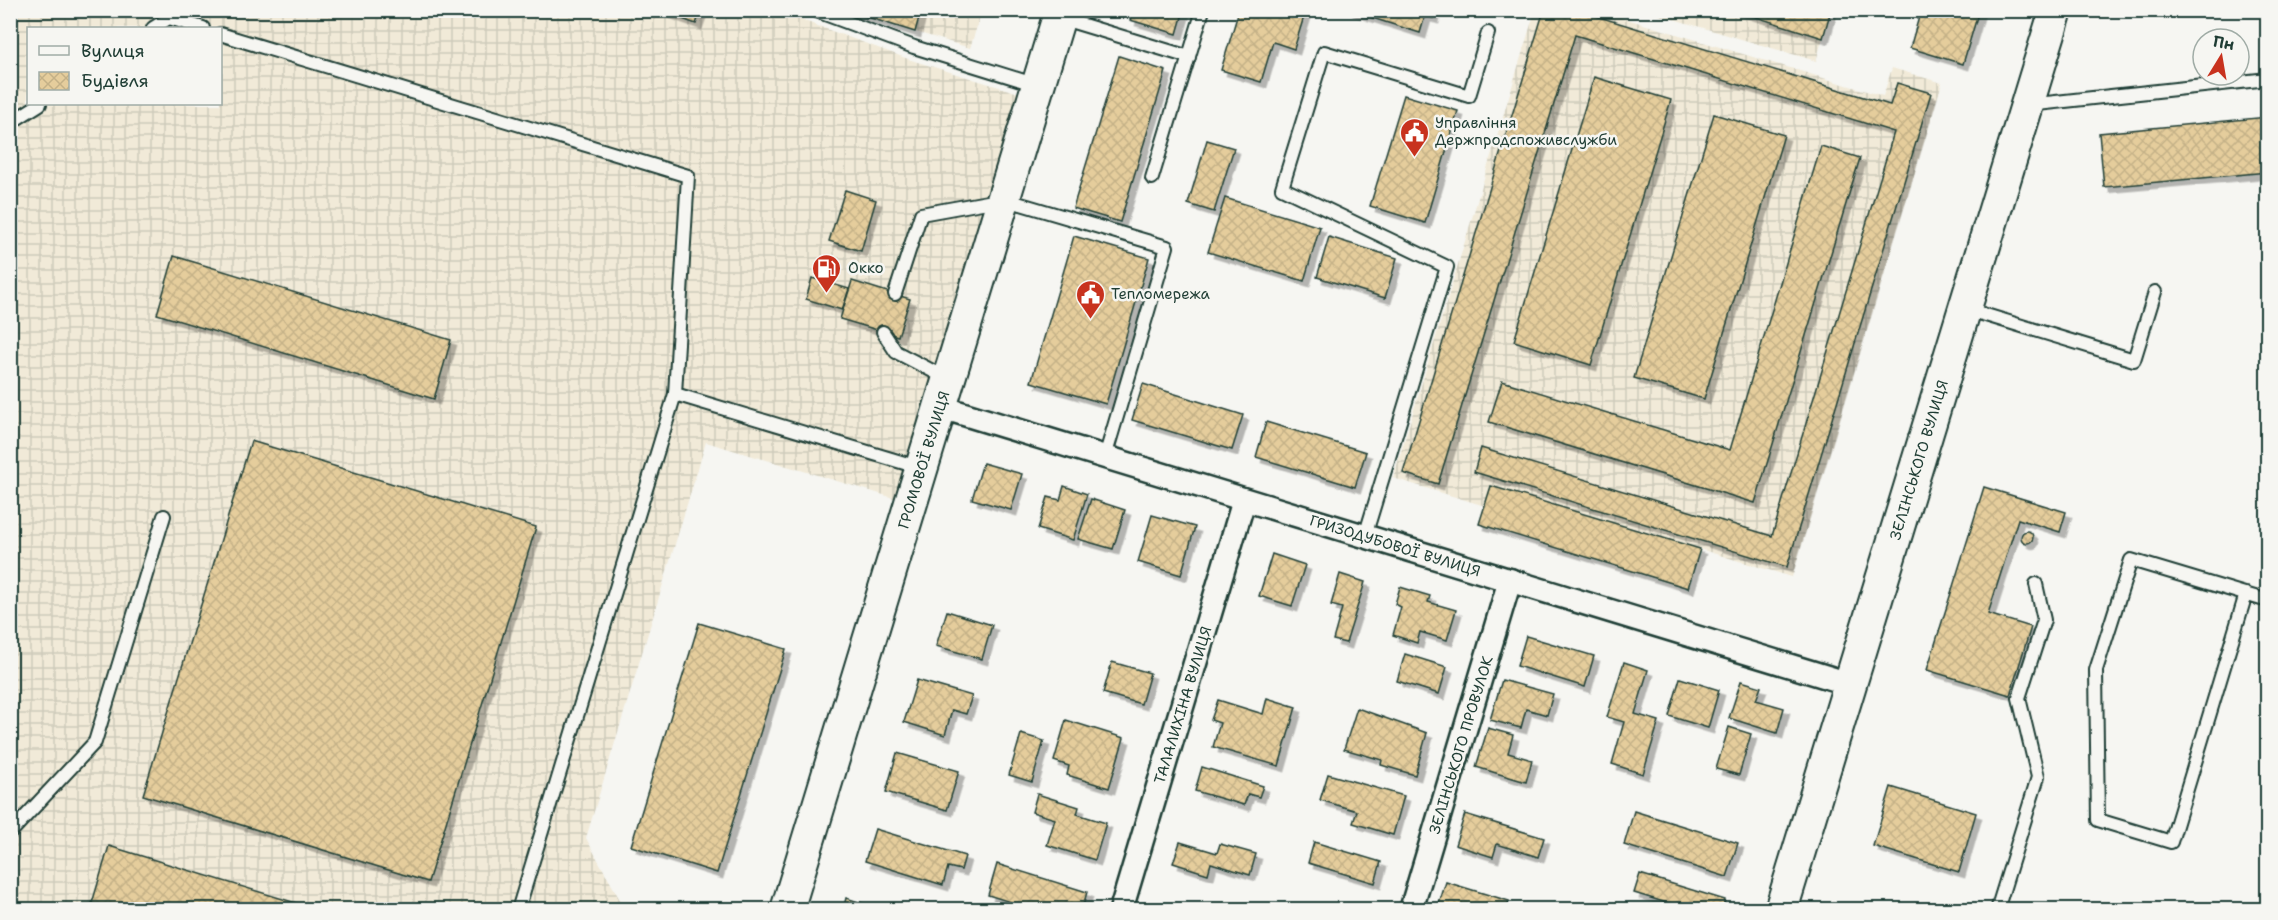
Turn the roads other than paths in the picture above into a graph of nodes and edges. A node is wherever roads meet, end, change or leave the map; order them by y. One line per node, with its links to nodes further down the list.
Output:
1 (814, 10): 11 (lane)
2 (1203, 10): 9 (lane)
3 (2056, 10): 13 (street, ЗЕЛІНСЬКОГО ВУЛИЦЯ)
4 (1060, 12): 9 (lane); 11 (street, ГРОМОВОЇ ВУЛИЦЯ)
5 (155, 27): 6 (lane)
6 (200, 27)
7 (1488, 33): 27 (lane)
8 (222, 35): 21 (lane)
9 (1189, 57): 15 (lane)
10 (2268, 80): 13 (lane)
11 (1038, 86): 16 (street, ГРОМОВОЇ ВУЛИЦЯ)
12 (38, 105): 14 (lane)
13 (2027, 106): 19 (street, ЗЕЛІНСЬКОГО ВУЛИЦЯ)
14 (10, 123)
15 (1152, 178)
16 (1004, 198): 18 (lane); 22 (street, ГРОМОВОЇ ВУЛИЦЯ); 23 (lane)
17 (2155, 292): 19 (lane)
18 (895, 294)
19 (1965, 309): 32 (street, ЗЕЛІНСЬКОГО ВУЛИЦЯ)
20 (883, 332): 22 (lane)
21 (675, 394): 24 (lane); 34 (lane)
22 (945, 394): 23 (street, ГРИЗОДУБОВОЇ ВУЛИЦЯ); 24 (street, ГРОМОВОЇ ВУЛИЦЯ)
23 (1105, 458): 25 (street, ГРИЗОДУБОВОЇ ВУЛИЦЯ)
24 (922, 468): 35 (street, ГРОМОВОЇ ВУЛИЦЯ)
25 (1244, 500): 27 (street, ГРИЗОДУБОВОЇ ВУЛИЦЯ); 36 (street, ТАЛАЛИХІНА ВУЛИЦЯ)
26 (164, 516): 33 (lane)
27 (1365, 536): 28 (street, ГРИЗОДУБОВОЇ ВУЛИЦЯ)
28 (1510, 580): 32 (street, ГРИЗОДУБОВОЇ ВУЛИЦЯ); 37 (street, ЗЕЛІНСЬКОГО ПРОВУЛОК)
29 (2036, 584): 39 (lane)
30 (2246, 594): 30 (lane); 31 (lane)
31 (2268, 601)
32 (1850, 684): 38 (street, ЗЕЛІНСЬКОГО ВУЛИЦЯ)
33 (10, 833)
34 (518, 909)
35 (787, 909)
36 (1121, 909)
37 (1411, 909)
38 (1781, 909)
39 (1998, 909)

